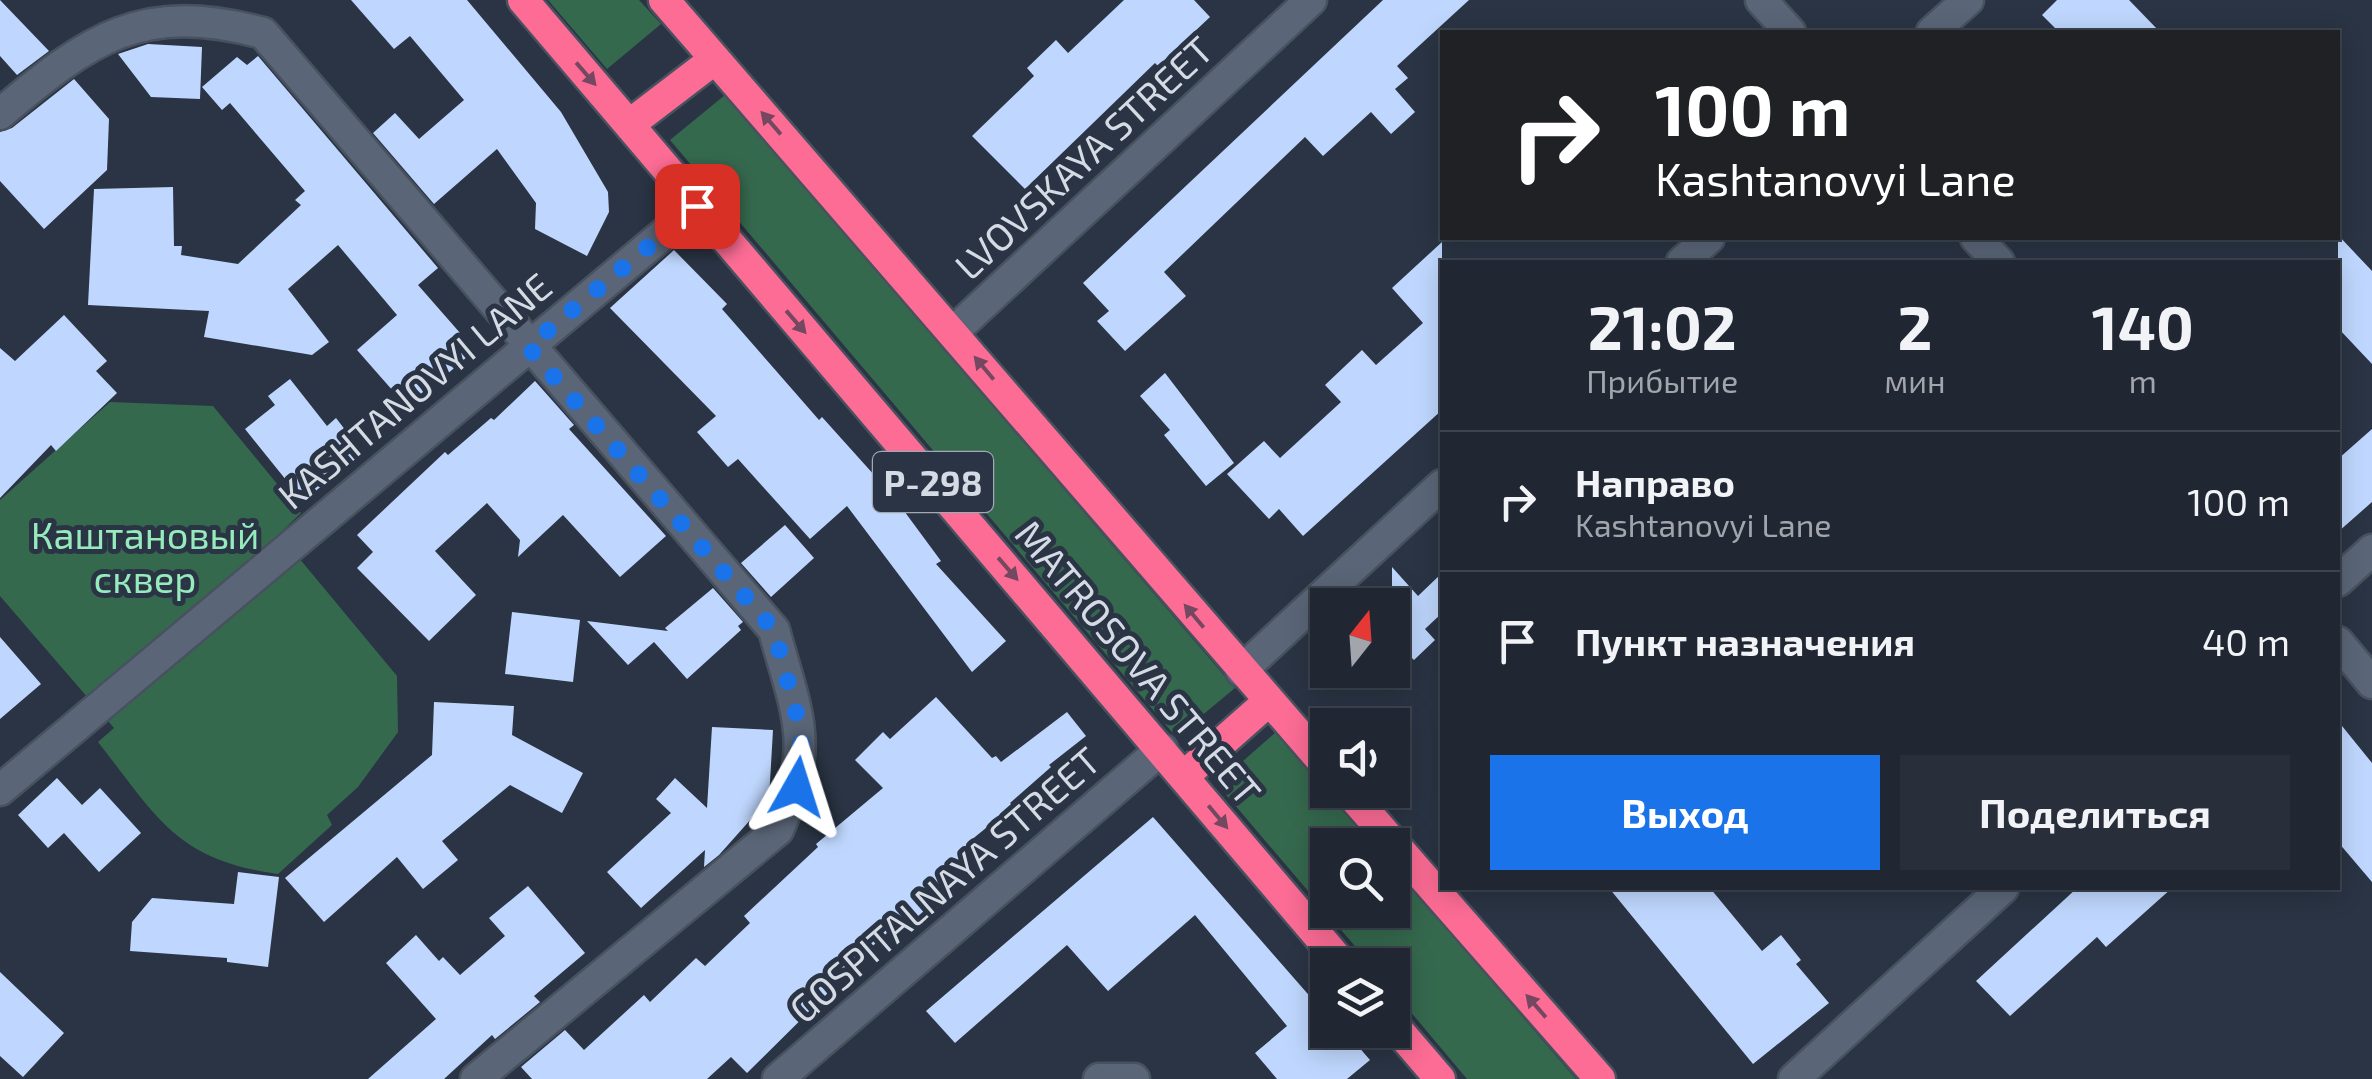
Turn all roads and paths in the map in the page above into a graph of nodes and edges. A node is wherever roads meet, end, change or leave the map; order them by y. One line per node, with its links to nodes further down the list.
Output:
1 (523, 0): 10 (highway, MATROSOVA STREET / Р-298, one-way to 10)
2 (664, 0): 8 (highway, MATROSOVA STREET / Р-298)
3 (1311, 0): 16 (street, LVOVSKAYA STREET)
4 (1761, 0): 6 (street)
5 (1968, 0): 7 (street)
6 (1788, 30)
7 (1934, 30)
8 (715, 59): 10 (highway); 16 (highway, MATROSOVA STREET / Р-298, one-way to 8)
9 (0, 114): 17 (street)
10 (630, 124): 11 (highway, MATROSOVA STREET / Р-298)
11 (697, 206): 17 (street, KASHTANOVYI LANE); 26 (highway, MATROSOVA STREET / Р-298, one-way to 26)
12 (1707, 240): 14 (street)
13 (1978, 240): 15 (street)
14 (1684, 260)
15 (1996, 260)
16 (953, 332): 22 (highway, MATROSOVA STREET / Р-298, one-way to 16)
17 (528, 347): 28 (street, KASHTANOVYI LANE); 33 (street)
18 (1440, 486): 22 (street)
19 (2372, 550): 20 (street)
20 (2340, 579)
21 (2340, 644): 23 (street)
22 (1242, 671): 24 (highway, MATROSOVA STREET / Р-298)
23 (2372, 683)
24 (1269, 701): 25 (highway, MATROSOVA STREET / Р-298); 27 (highway)
25 (1310, 748)
26 (1162, 749): 27 (highway, MATROSOVA STREET / Р-298); 34 (street, GOSPITALNAYA STREET)
27 (1184, 776): 31 (highway, MATROSOVA STREET / Р-298, one-way to 31)
28 (0, 790)
29 (1363, 808): 38 (highway, one-way to 29)
30 (2001, 890): 39 (street)
31 (1330, 948)
32 (1410, 1044): 37 (highway)
33 (476, 1079)
34 (778, 1079)
35 (1099, 1079): 36 (street)
36 (1134, 1079)
37 (1440, 1079)
38 (1600, 1079)
39 (1794, 1079)

